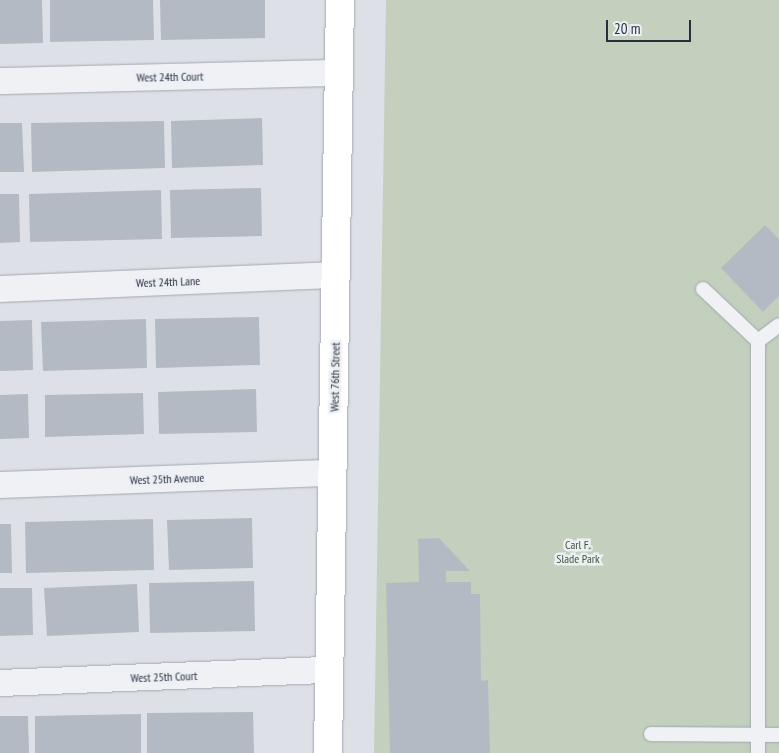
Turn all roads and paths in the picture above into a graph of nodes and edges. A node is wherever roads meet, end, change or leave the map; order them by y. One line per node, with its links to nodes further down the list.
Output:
1 (340, 0): 2 (street, West 76th Street)
2 (339, 73): 3 (street, West 24th Court); 4 (street, West 76th Street)
3 (0, 81)
4 (336, 274): 5 (street, West 24th Lane); 9 (street, West 76th Street)
5 (0, 289)
6 (703, 289): 8 (lane)
7 (779, 325): 8 (lane)
8 (758, 341): 14 (lane)
9 (333, 473): 10 (street, West 25th Avenue); 11 (street, West 76th Street)
10 (0, 486)
11 (328, 670): 12 (street, West 25th Court); 16 (street, West 76th Street)
12 (0, 683)
13 (652, 734): 14 (lane)
14 (758, 735): 15 (lane); 17 (lane)
15 (779, 735)
16 (328, 753)
17 (758, 753)

